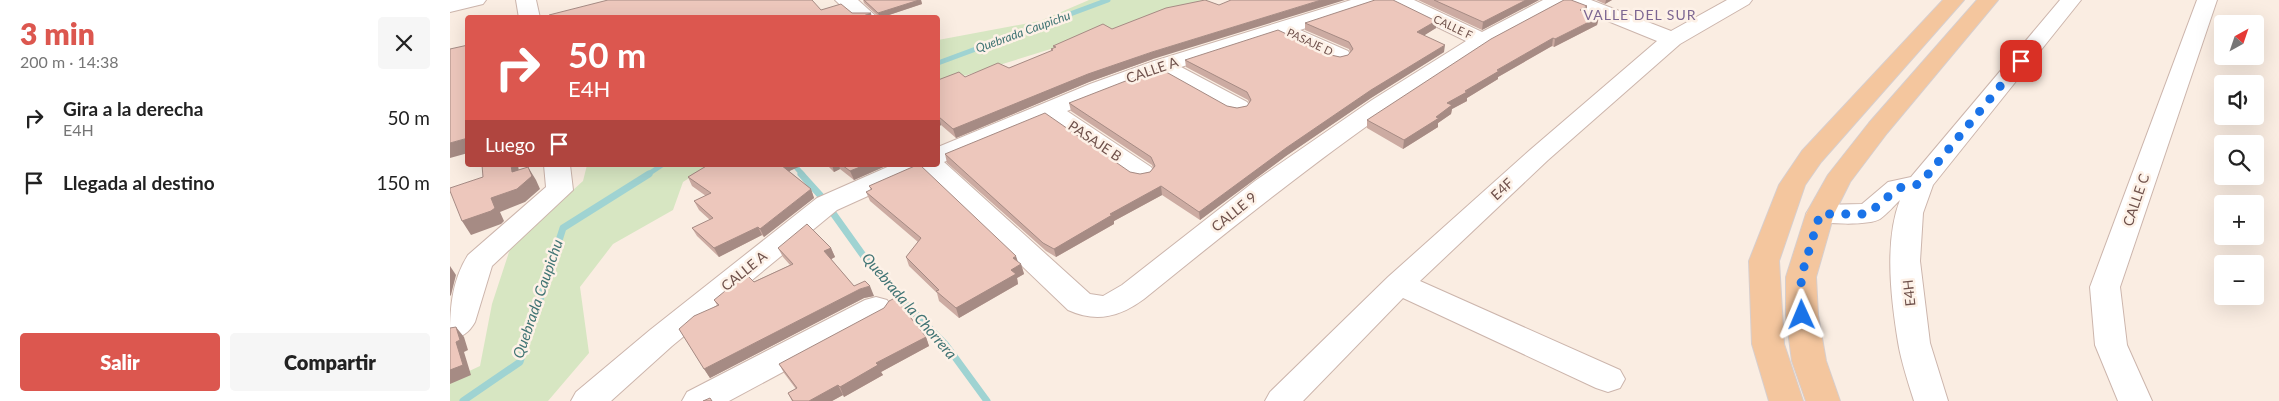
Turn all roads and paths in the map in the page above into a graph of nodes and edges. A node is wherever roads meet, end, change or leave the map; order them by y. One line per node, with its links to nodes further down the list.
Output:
1 (476, 0): 13 (street)
2 (526, 0): 14 (street)
3 (845, 0): 15 (street)
4 (1372, 0): 16 (street, CALLE A)
5 (1397, 0): 18 (street, CALLE F)
6 (1559, 0): 18 (street, CALLE 9)
7 (1573, 0): 17 (street)
8 (1742, 0): 17 (street, E4F)
9 (1954, 0): 37 (main road)
10 (1988, 0): 29 (main road)
11 (2071, 0): 28 (street, E4H)
12 (2207, 0): 40 (street, CALLE C)
13 (450, 6)
14 (529, 15)
15 (864, 15)
16 (1279, 28): 19 (street, PASAJE D); 20 (street, CALLE A)
17 (1672, 39): 30 (street, E4F)
18 (1482, 40): 25 (street, CALLE 9)
19 (1340, 56)
20 (1162, 66): 21 (street); 22 (street, CALLE A)
21 (1238, 107)
22 (1049, 109): 23 (street, CALLE A); 26 (street, PASAJE B)
23 (940, 155)
24 (911, 167): 34 (street, CALLE A)
25 (934, 167)
26 (1142, 173)
27 (558, 177): 32 (street)
28 (1920, 184): 29 (street); 39 (street, E4H)
29 (1820, 214): 38 (main road)
30 (1399, 284): 33 (street); 36 (street, E4F)
31 (876, 308): 35 (street)
32 (452, 328)
33 (1608, 379)
34 (588, 401)
35 (699, 401)
36 (1282, 401)
37 (1786, 401)
38 (1823, 401)
39 (1931, 401)
40 (2135, 401)

